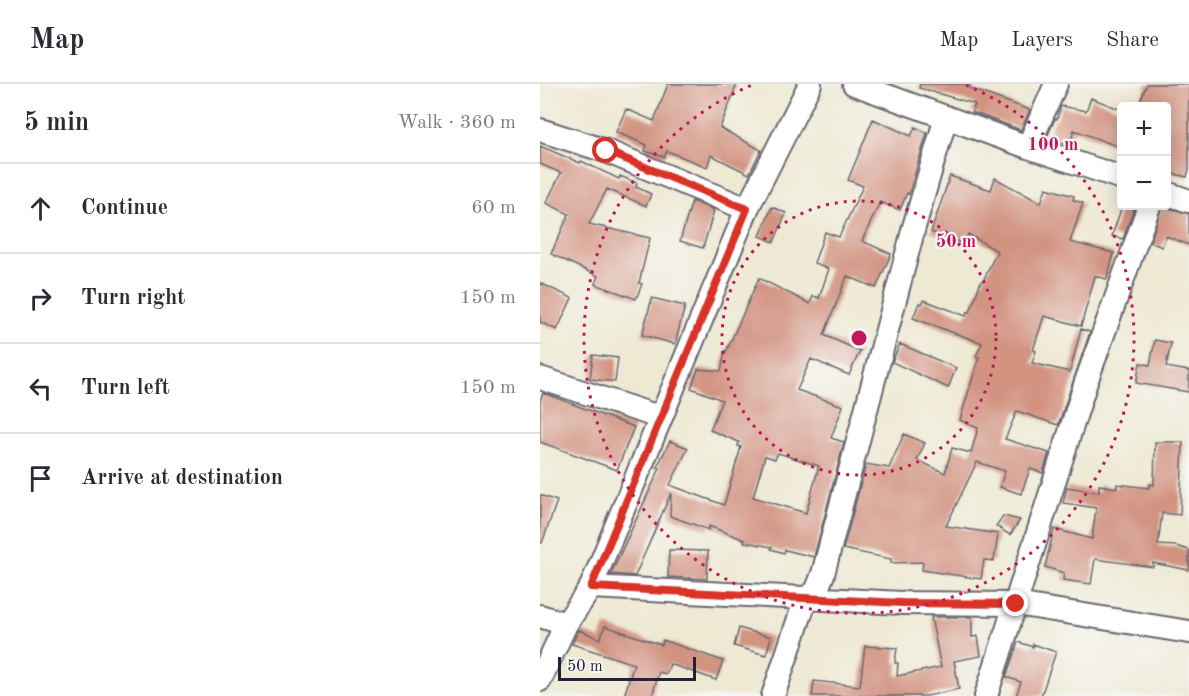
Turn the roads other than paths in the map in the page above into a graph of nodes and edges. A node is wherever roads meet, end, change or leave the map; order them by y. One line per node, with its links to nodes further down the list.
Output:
1 (810, 84): 10 (street)
2 (854, 84): 4 (street)
3 (1056, 84): 6 (street)
4 (946, 117): 6 (street); 15 (street)
5 (540, 130): 10 (street)
6 (1028, 147): 7 (street)
7 (1117, 176)
8 (1171, 194): 9 (street)
9 (1189, 201)
10 (747, 209): 13 (street)
11 (1148, 210): 16 (street)
12 (540, 378): 13 (street)
13 (660, 417): 14 (street)
14 (591, 587): 15 (street); 18 (street)
15 (806, 597): 16 (street); 21 (street)
16 (1016, 604): 19 (street); 22 (street)
17 (540, 616): 18 (street)
18 (566, 624): 20 (street)
19 (1189, 632)
20 (540, 680)
21 (773, 696)
22 (986, 696)

